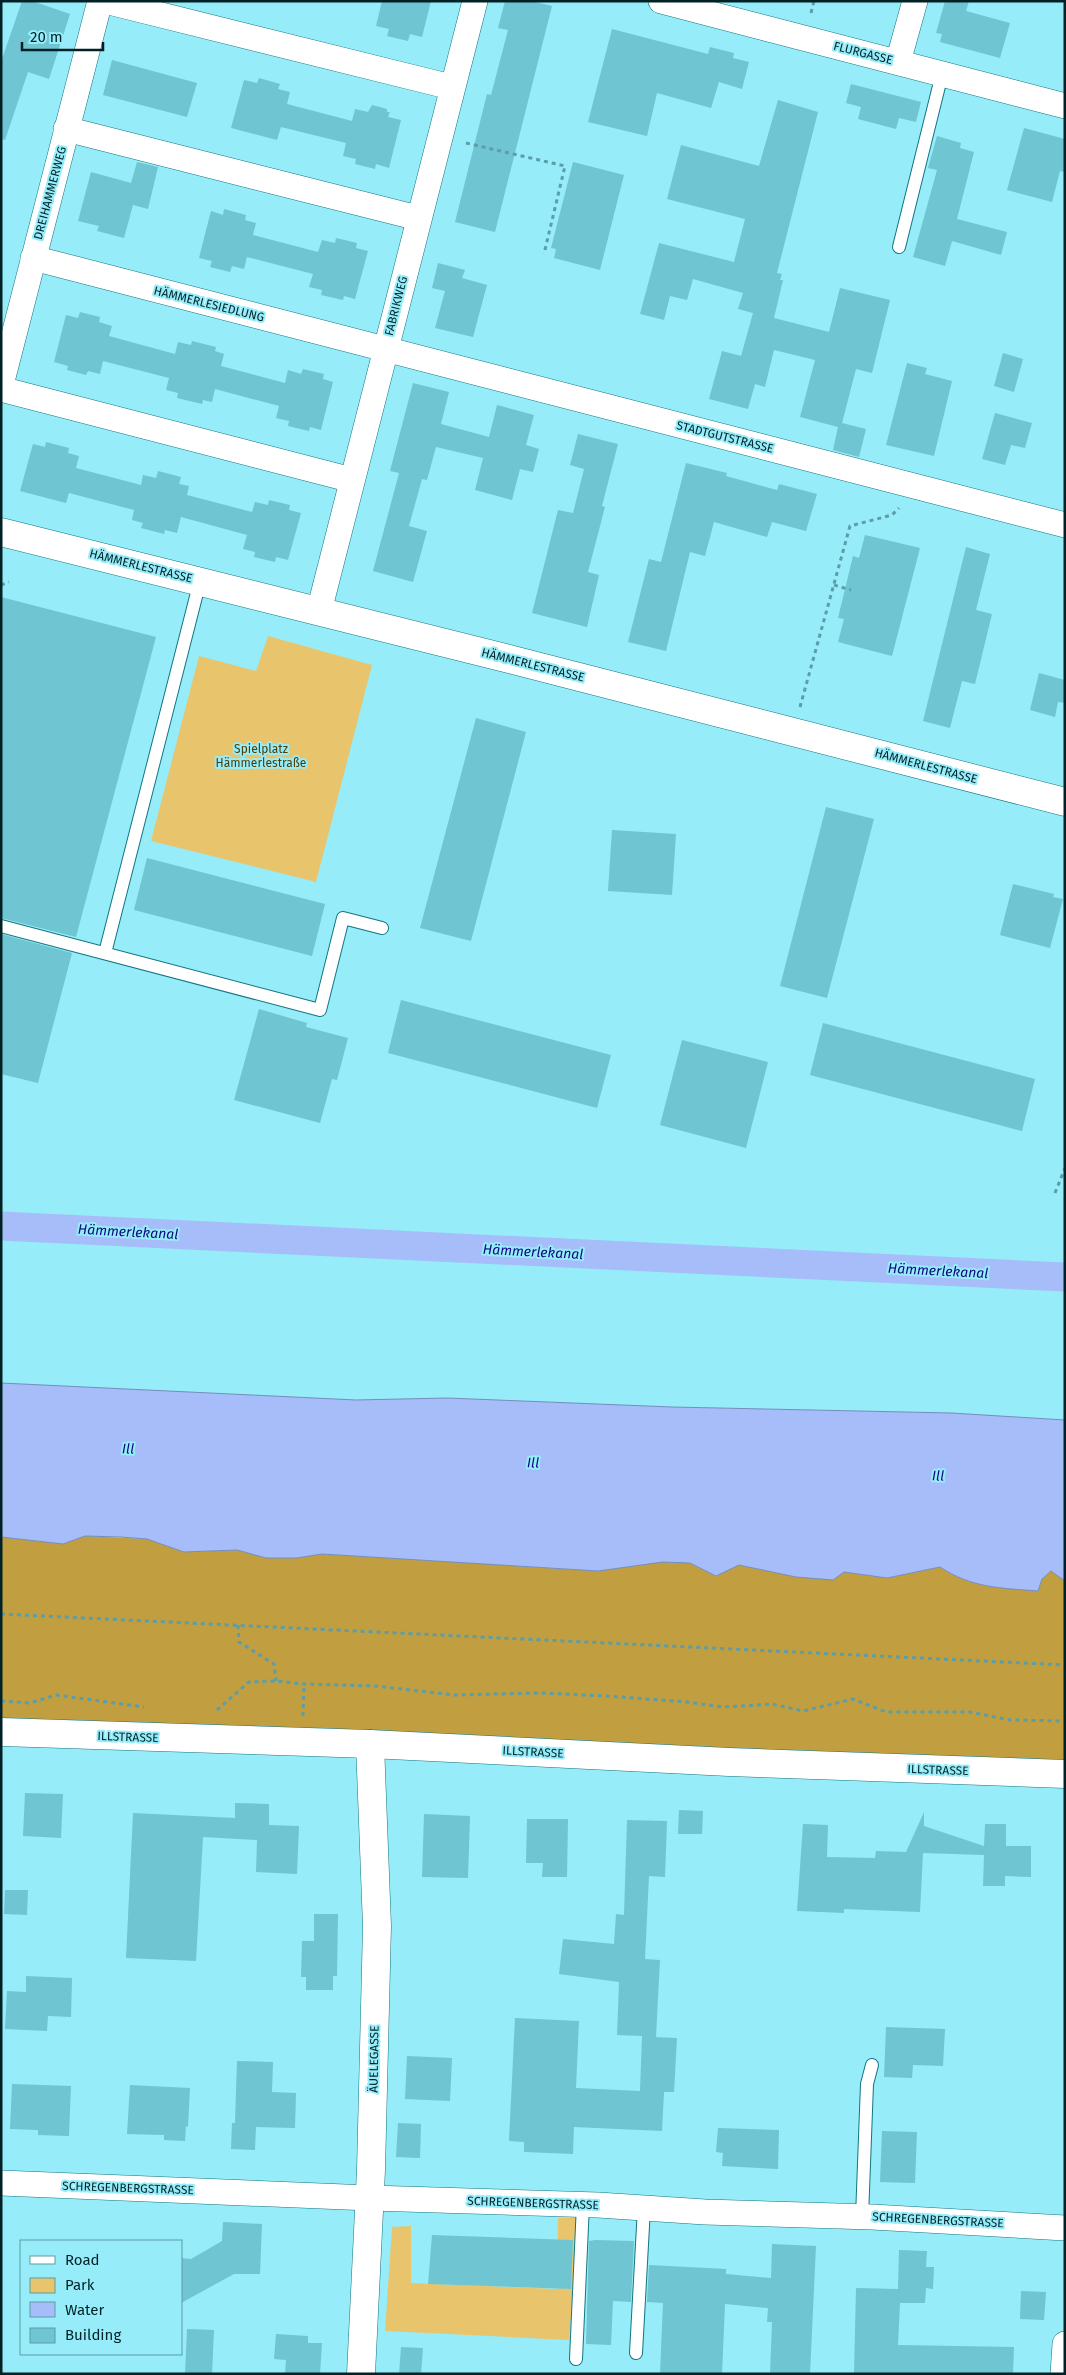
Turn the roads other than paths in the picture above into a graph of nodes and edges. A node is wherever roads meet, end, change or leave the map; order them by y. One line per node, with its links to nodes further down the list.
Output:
1 (100, 1): 10 (street, DREIHAMMERWEG)
2 (105, 1): 8 (street)
3 (475, 1): 8 (street, FABRIKWEG)
4 (661, 1): 6 (street, FLURGASSE)
5 (915, 1): 6 (street)
6 (898, 62): 7 (street, FLURGASSE)
7 (942, 74): 9 (street, FLURGASSE); 12 (lane)
8 (451, 87): 11 (street, FABRIKWEG)
9 (1065, 106)
10 (66, 129): 11 (street); 13 (street, DREIHAMMERWEG)
11 (418, 218): 14 (street, FABRIKWEG)
12 (899, 247)
13 (33, 258): 14 (street, HÄMMERLESIEDLUNG); 15 (street, DREIHAMMERWEG)
14 (385, 349): 17 (street, FABRIKWEG); 18 (street, STADTGUTSTRASSE)
15 (1, 385)
16 (1, 389): 17 (street)
17 (352, 480): 21 (street, FABRIKWEG)
18 (1065, 525)
19 (1, 532): 20 (main road, HÄMMERLESTRASSE)
20 (200, 581): 21 (main road, HÄMMERLESTRASSE); 25 (lane)
21 (319, 611): 22 (main road, HÄMMERLESTRASSE)
22 (1065, 802)
23 (1, 926): 25 (lane)
24 (382, 928): 25 (lane)
25 (105, 954)
26 (1, 1732): 27 (main road, ILLSTRASSE)
27 (370, 1744): 28 (main road, ILLSTRASSE); 31 (main road, ÄUELEGASSE)
28 (1065, 1774)
29 (872, 2065): 34 (lane)
30 (1, 2183): 31 (street, SCHREGENBERGSTRASSE)
31 (370, 2198): 32 (street, SCHREGENBERGSTRASSE); 39 (main road, ÄUELEGASSE)
32 (583, 2204): 33 (street, SCHREGENBERGSTRASSE); 38 (lane)
33 (644, 2208): 34 (street, SCHREGENBERGSTRASSE); 37 (lane)
34 (862, 2217): 35 (street, SCHREGENBERGSTRASSE)
35 (1065, 2228)
36 (1065, 2344): 40 (street)
37 (636, 2353)
38 (576, 2359)
39 (361, 2374)
40 (1063, 2374)

